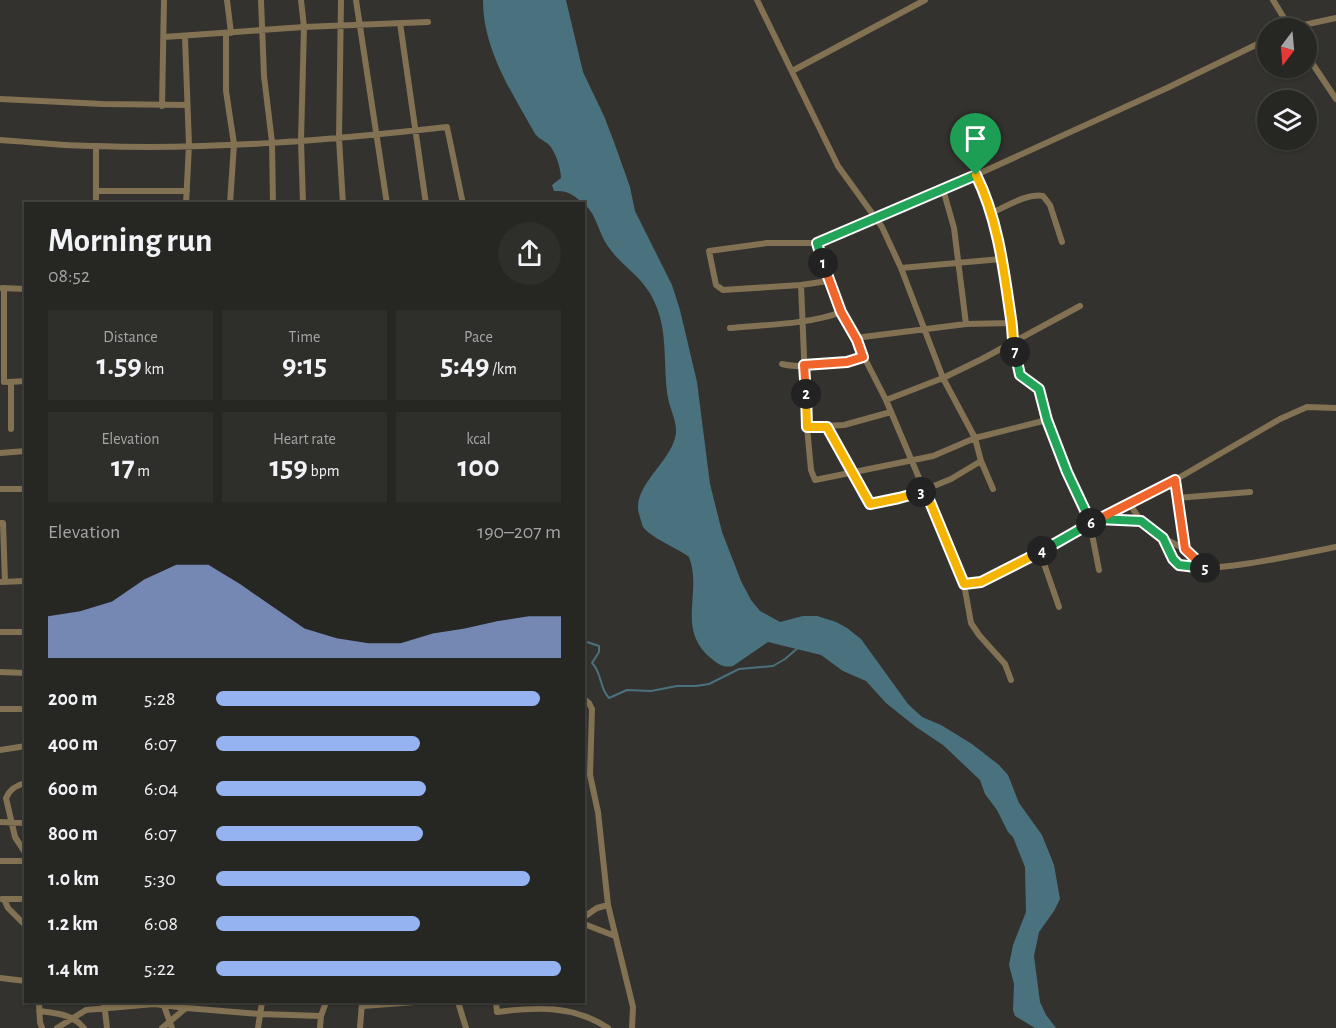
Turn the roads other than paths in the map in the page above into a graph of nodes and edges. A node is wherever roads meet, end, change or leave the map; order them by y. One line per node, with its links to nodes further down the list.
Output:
1 (164, 0): 20 (street)
2 (227, 0): 19 (street)
3 (261, 0): 18 (street)
4 (301, 0): 17 (street)
5 (341, 0): 16 (street)
6 (356, 0): 15 (street)
7 (757, 0): 24 (street)
8 (925, 0): 24 (street)
9 (1273, 0): 10 (street)
10 (1284, 18)
11 (1336, 18): 13 (street)
12 (428, 22): 14 (street)
13 (1317, 22)
14 (400, 23): 15 (street); 29 (street)
15 (360, 24): 16 (street); 30 (street)
16 (342, 25): 17 (street); 31 (street)
17 (304, 27): 18 (street); 33 (street)
18 (262, 30): 19 (street); 34 (street)
19 (228, 34): 21 (street); 35 (street)
20 (164, 37): 21 (street); 28 (street)
21 (185, 37): 27 (street)
22 (1257, 44): 38 (street)
23 (1317, 70): 26 (street)
24 (792, 71): 52 (street)
25 (0, 99): 28 (street)
26 (1336, 99)
27 (187, 105): 28 (street); 36 (street)
28 (162, 106)
29 (415, 130): 30 (street); 49 (street); 50 (street)
30 (376, 135): 31 (street); 48 (street)
31 (339, 139): 33 (street); 47 (street)
32 (0, 140): 37 (street)
33 (301, 140): 34 (street); 46 (street)
34 (272, 142): 35 (street); 45 (street)
35 (234, 144): 36 (street); 44 (street)
36 (189, 145): 37 (street); 41 (street)
37 (96, 146): 40 (street)
38 (976, 175): 39 (street); 51 (street)
39 (943, 189): 52 (street); 56 (street)
40 (96, 191): 41 (street); 42 (street)
41 (187, 191): 43 (street)
42 (96, 202)
43 (186, 202)
44 (230, 202)
45 (273, 202)
46 (303, 202)
47 (343, 202)
48 (387, 202)
49 (426, 202)
50 (462, 202)
51 (991, 213): 53 (street); 55 (street)
52 (875, 218): 54 (street); 57 (street)
53 (1062, 242)
54 (817, 243): 58 (street); 59 (street)
55 (1001, 259): 56 (street); 65 (street)
56 (960, 262): 57 (street); 66 (street)
57 (901, 268): 68 (street)
58 (828, 281): 59 (street); 63 (street)
59 (801, 285): 64 (street)
60 (2, 288): 61 (street); 76 (street)
61 (24, 289)
62 (1080, 306): 70 (street)
63 (841, 312): 64 (street); 69 (street)
64 (801, 320): 67 (street); 73 (street)
65 (1012, 323): 66 (street); 70 (street)
66 (966, 324): 68 (street)
67 (730, 328)
68 (924, 329): 69 (street); 74 (street)
69 (857, 340): 71 (street)
70 (1013, 342): 74 (street); 80 (street)
71 (863, 357): 73 (street); 77 (street)
72 (782, 364): 73 (street)
73 (804, 365): 81 (street)
74 (942, 378): 77 (street); 84 (street)
75 (24, 381): 76 (street)
76 (5, 382): 83 (street)
77 (886, 400): 79 (street)
78 (1336, 408): 90 (street)
79 (891, 412): 82 (street); 87 (street)
80 (1047, 420): 84 (street); 101 (street)
81 (807, 427): 82 (street); 89 (street)
82 (827, 427): 89 (street)
83 (11, 429)
84 (975, 438): 87 (street); 88 (street)
85 (24, 451): 86 (street)
86 (0, 453)
87 (912, 461): 89 (street); 94 (street)
88 (981, 461): 93 (street); 94 (street)
89 (853, 474): 94 (street)
90 (1175, 480): 96 (street); 97 (street)
91 (0, 489): 92 (street)
92 (24, 489)
93 (993, 489)
94 (925, 490): 110 (street)
95 (1250, 492): 96 (street)
96 (1177, 498): 104 (street)
97 (1129, 503): 98 (street); 99 (street)
98 (1098, 519): 99 (street); 101 (street)
99 (1141, 521): 102 (street)
100 (0, 523): 109 (street)
101 (1090, 524): 105 (street); 107 (street)
102 (1163, 538): 104 (street); 106 (street)
103 (1336, 548): 106 (street)
104 (1185, 549): 106 (street)
105 (1040, 552): 110 (street); 111 (street)
106 (1206, 568)
107 (1099, 570)
108 (24, 581): 109 (street)
109 (2, 582)
110 (964, 584): 116 (street)
111 (1059, 607)
112 (0, 632): 113 (street)
113 (24, 632)
114 (0, 672): 115 (street)
115 (24, 673)
116 (1011, 681)
117 (585, 700): 131 (street)
118 (0, 709): 119 (street)
119 (24, 709)
120 (24, 746): 121 (street)
121 (0, 750)
122 (24, 783): 124 (street)
123 (0, 822): 124 (street)
124 (11, 822): 125 (street); 126 (street)
125 (24, 823)
126 (24, 851)
127 (0, 861): 128 (street)
128 (24, 861)
129 (2, 899): 130 (street); 133 (street)
130 (24, 899)
131 (608, 905): 132 (street); 135 (street)
132 (585, 916)
133 (24, 924)
134 (585, 924): 135 (street)
135 (615, 936): 163 (street)
136 (0, 978): 137 (street)
137 (24, 981)
138 (39, 1003): 148 (street)
139 (164, 1003): 146 (street); 147 (street); 152 (street)
140 (262, 1003): 149 (street)
141 (326, 1003): 150 (street)
142 (388, 1003): 145 (street)
143 (458, 1003): 161 (street)
144 (496, 1003): 162 (street)
145 (362, 1004): 160 (street)
146 (104, 1005): 151 (street); 156 (street)
147 (186, 1008): 149 (street); 152 (street)
148 (39, 1011): 151 (street); 153 (street)
149 (260, 1014): 150 (street); 158 (street)
150 (321, 1016): 159 (street)
151 (72, 1018): 154 (street); 155 (street)
152 (171, 1026): 157 (street)
153 (42, 1028)
154 (57, 1028)
155 (84, 1028)
156 (108, 1028)
157 (162, 1028)
158 (258, 1028)
159 (320, 1028)
160 (360, 1028)
161 (466, 1028)
162 (608, 1028)
163 (632, 1028)

